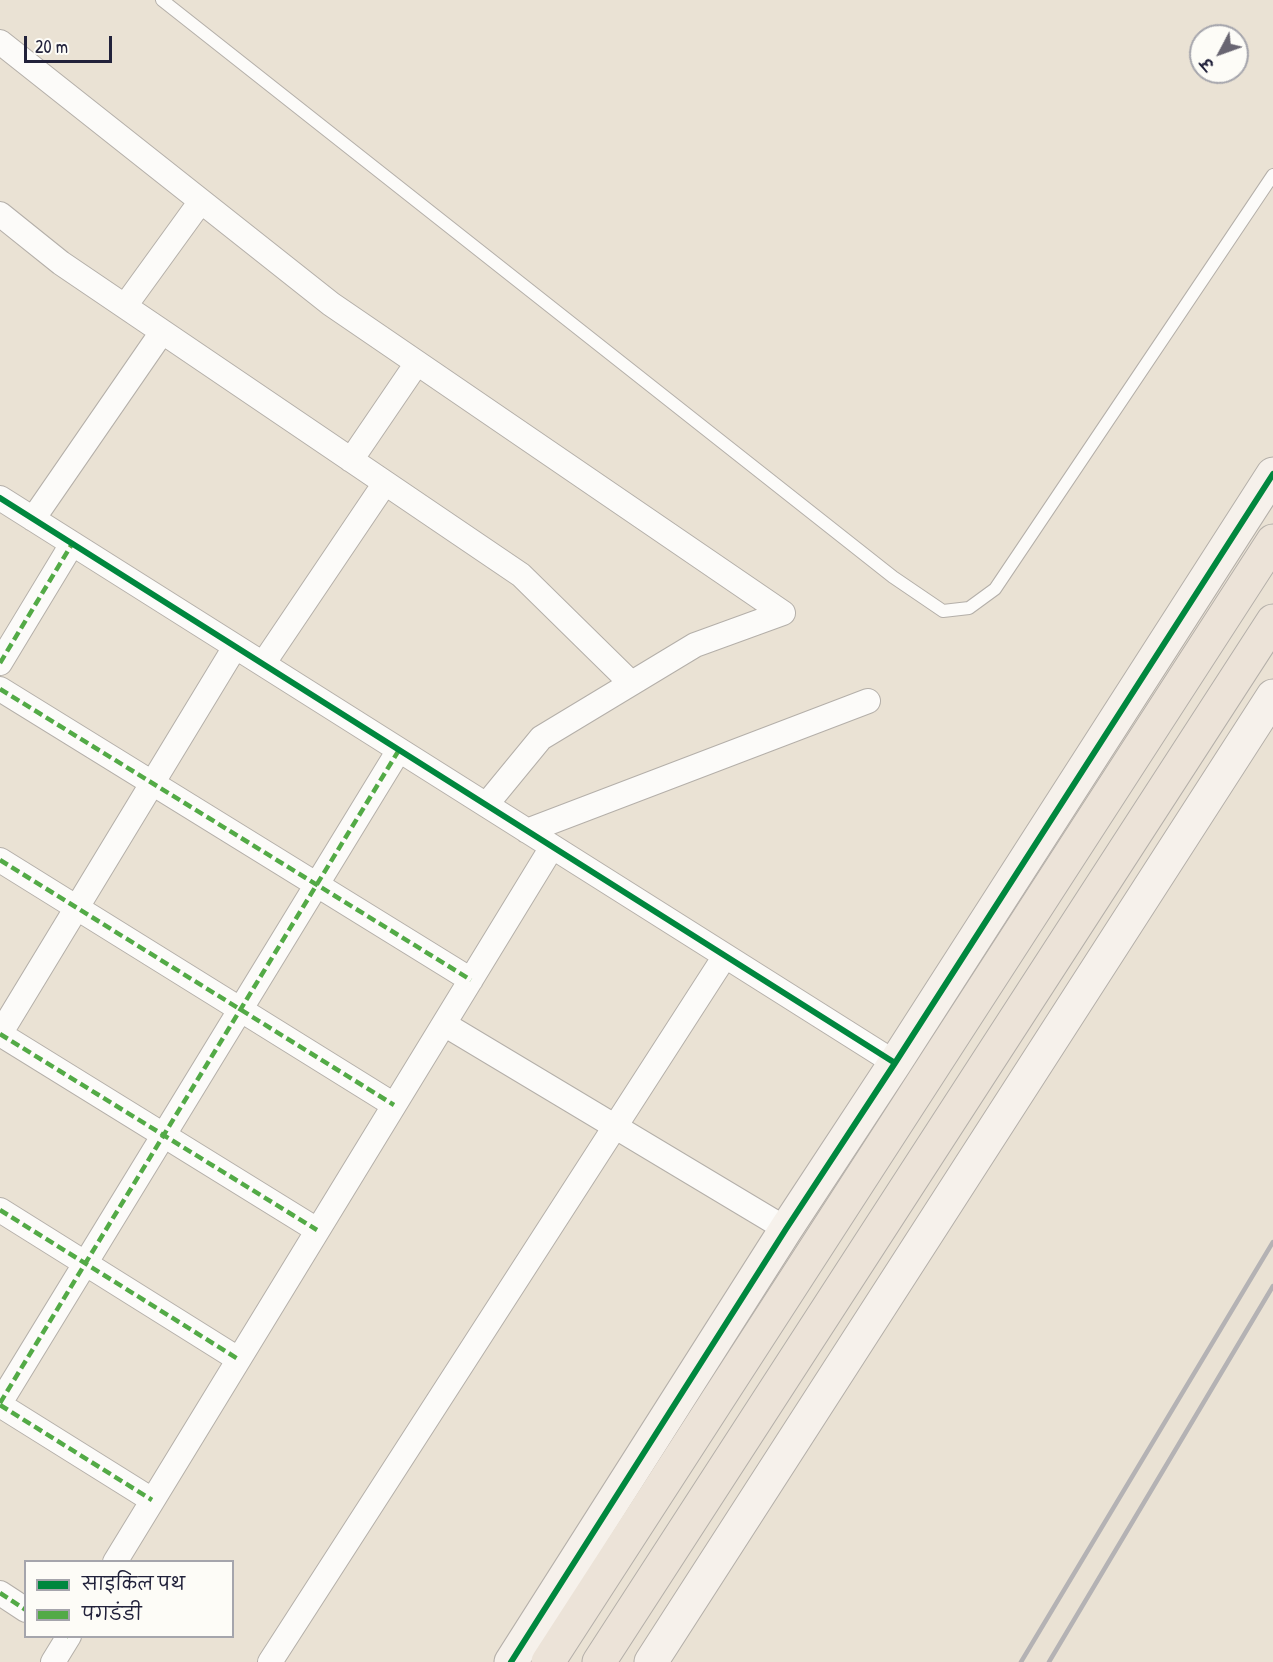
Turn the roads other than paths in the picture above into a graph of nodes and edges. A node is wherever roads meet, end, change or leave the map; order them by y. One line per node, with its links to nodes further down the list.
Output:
1 (162, 0): 3 (lane)
2 (0, 42): 4 (street)
3 (1273, 175)
4 (201, 201): 6 (street); 8 (street)
5 (0, 214): 6 (street)
6 (125, 306): 7 (street)
7 (162, 332): 9 (street); 13 (street)
8 (417, 363): 9 (street); 20 (street)
9 (351, 460): 11 (street)
10 (1273, 474): 37 (street)
11 (385, 483): 19 (street); 20 (street)
12 (0, 498): 13 (street)
13 (33, 519): 15 (street)
14 (1273, 541): 55 (highway)
15 (72, 544): 17 (street); 18 (street)
16 (1273, 621): 56 (highway)
17 (235, 646): 19 (street); 25 (street)
18 (0, 663)
19 (263, 664): 24 (street)
20 (631, 683): 26 (street)
21 (0, 689): 25 (street)
22 (1273, 696): 57 (street)
23 (868, 701): 27 (street)
24 (399, 750): 26 (street); 30 (street)
25 (152, 783): 30 (street); 31 (street)
26 (486, 805): 27 (street)
27 (527, 831): 28 (street)
28 (552, 847): 32 (street); 33 (street)
29 (0, 860): 31 (street)
30 (316, 885): 33 (street); 34 (street)
31 (77, 908): 34 (street); 36 (street)
32 (725, 956): 37 (street); 39 (street)
33 (471, 980): 35 (street)
34 (240, 1009): 38 (street); 40 (street)
35 (444, 1024): 38 (street); 39 (street)
36 (0, 1034): 40 (street)
37 (896, 1063): 42 (street)
38 (394, 1105): 43 (street)
39 (615, 1127): 42 (street); 53 (street)
40 (163, 1135): 43 (street); 44 (street)
41 (0, 1210): 44 (street)
42 (786, 1229): 54 (street)
43 (317, 1230): 45 (street)
44 (85, 1264): 45 (street); 46 (street)
45 (238, 1359): 47 (street)
46 (0, 1404): 47 (street)
47 (152, 1500): 48 (street)
48 (115, 1560)
49 (0, 1593): 50 (street)
50 (24, 1609)
51 (67, 1638): 52 (street)
52 (53, 1662)
53 (270, 1662)
54 (511, 1662)
55 (548, 1662)
56 (598, 1662)
57 (651, 1662)

